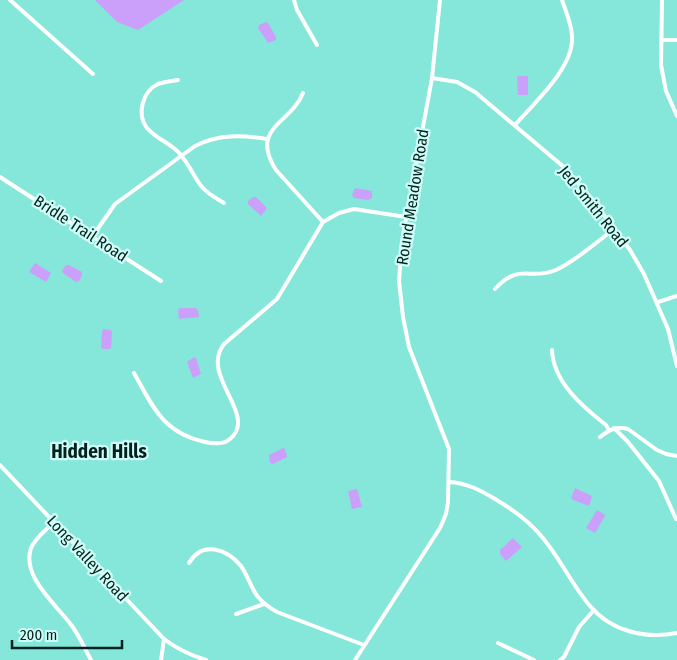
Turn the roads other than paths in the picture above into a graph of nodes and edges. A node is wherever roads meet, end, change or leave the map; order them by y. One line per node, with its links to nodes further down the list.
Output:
1 (10, 0): 9 (street)
2 (294, 0): 8 (street)
3 (440, 0): 10 (street, Round Meadow Road)
4 (562, 0): 14 (street)
5 (662, 0): 6 (street)
6 (662, 40): 7 (street); 13 (street)
7 (677, 40)
8 (316, 45)
9 (93, 74)
10 (432, 78): 14 (street, Jed Smith Road); 19 (street, Round Meadow Road)
11 (178, 80): 16 (street)
12 (303, 93): 15 (street)
13 (677, 116)
14 (515, 125): 21 (street, Jed Smith Road)
15 (267, 138): 16 (street); 20 (street)
16 (181, 155): 18 (street); 22 (street)
17 (0, 177): 22 (street, Bridle Trail Road)
18 (224, 203)
19 (406, 217): 20 (street); 35 (street, Round Meadow Road)
20 (323, 222): 29 (street)
21 (614, 229): 24 (street); 26 (street, Jed Smith Road)
22 (92, 237): 23 (street, Bridle Trail Road)
23 (161, 281)
24 (494, 289)
25 (677, 296): 26 (street)
26 (658, 302): 28 (street, Jed Smith Road)
27 (552, 350): 31 (street)
28 (677, 366)
29 (134, 373)
30 (614, 428): 31 (street); 33 (street); 36 (street)
31 (609, 430): 32 (street)
32 (600, 437)
33 (677, 456)
34 (0, 465): 37 (street, Long Valley Road)
35 (449, 482): 40 (street); 45 (street, Round Meadow Road)
36 (676, 519)
37 (54, 522): 43 (street, Long Valley Road); 46 (street)
38 (189, 563): 39 (street)
39 (264, 604): 41 (street); 45 (street)
40 (594, 610): 42 (street); 51 (street)
41 (236, 614)
42 (677, 634)
43 (164, 638): 47 (street); 48 (street, Long Valley Road)
44 (498, 643): 50 (street)
45 (364, 645): 49 (street, Round Meadow Road)
46 (91, 660)
47 (161, 660)
48 (206, 660)
49 (355, 660)
50 (534, 660)
51 (560, 660)

